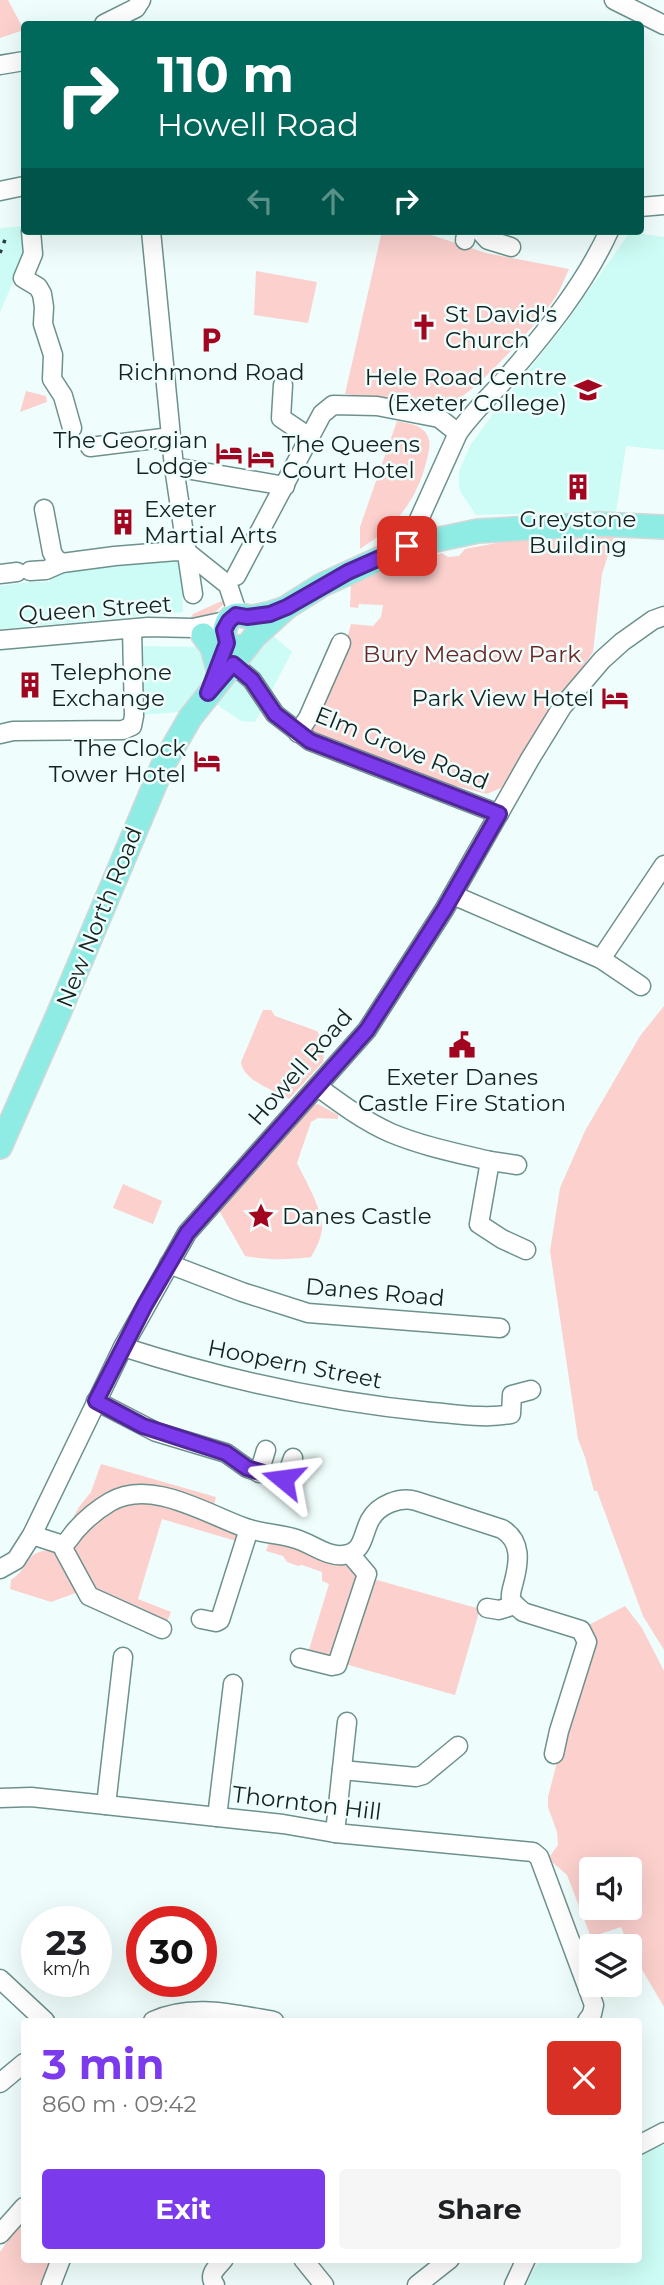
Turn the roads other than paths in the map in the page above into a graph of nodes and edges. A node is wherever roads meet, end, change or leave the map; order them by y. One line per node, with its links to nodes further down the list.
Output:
1 (141, 0): 3 (street)
2 (614, 0): 4 (street)
3 (109, 21)
4 (664, 25)
5 (21, 62): 6 (street)
6 (0, 65)
7 (21, 187): 8 (street)
8 (0, 191)
9 (664, 205): 10 (street)
10 (644, 207)
11 (31, 235): 17 (street)
12 (151, 235): 19 (street)
13 (474, 235): 15 (street)
14 (607, 235): 18 (street)
15 (511, 247)
16 (284, 385): 20 (street)
17 (72, 428)
18 (458, 433): 20 (street); 26 (street)
19 (171, 437): 21 (street); 22 (street)
20 (309, 437): 23 (street)
21 (90, 447)
22 (174, 467): 23 (street); 27 (street)
23 (285, 486): 30 (street)
24 (44, 509): 28 (street)
25 (664, 527): 26 (main road, New North Road)
26 (407, 546): 34 (main road, New North Road)
27 (188, 552): 28 (street); 31 (street); 34 (street)
28 (62, 563): 29 (street)
29 (16, 573)
30 (236, 576)
31 (192, 594)
32 (664, 616): 39 (street, Howell Road)
33 (132, 629): 34 (street, Queen Street); 35 (street, Queen Street); 38 (street)
34 (228, 637): 37 (street, Elm Grove Road); 45 (main road, New North Road)
35 (0, 640)
36 (341, 642): 37 (street)
37 (298, 733): 39 (street, Elm Grove Road)
38 (0, 734)
39 (499, 814): 41 (street, Howell Road)
40 (664, 865): 42 (street)
41 (453, 895): 42 (street); 44 (street, Howell Road)
42 (601, 959): 43 (street)
43 (641, 986)
44 (318, 1087): 46 (street); 49 (street, Howell Road)
45 (0, 1147)
46 (490, 1161): 47 (street); 48 (street)
47 (517, 1165)
48 (526, 1251)
49 (169, 1264): 50 (street, Danes Road); 51 (street, Howell Road)
50 (500, 1328)
51 (122, 1347): 52 (street, Hoopern Street); 53 (street, Howell Road)
52 (531, 1390)
53 (96, 1401): 56 (street); 58 (street, Howell Road)
54 (266, 1450): 56 (street)
55 (293, 1458): 56 (street)
56 (259, 1472)
57 (249, 1529): 59 (street); 60 (street); 64 (street)
58 (32, 1535): 59 (street); 61 (street, Howell Road)
59 (63, 1545): 65 (street)
60 (349, 1554): 62 (street); 67 (street)
61 (0, 1569)
62 (515, 1605): 63 (street); 71 (street)
63 (486, 1608)
64 (201, 1619)
65 (162, 1629)
66 (123, 1657): 74 (street)
67 (300, 1658)
68 (233, 1685): 75 (street)
69 (347, 1722): 72 (street)
70 (458, 1746): 72 (street)
71 (554, 1754)
72 (342, 1770): 76 (street)
73 (0, 1798): 74 (street, Thornton Hill)
74 (106, 1805): 75 (street, Thornton Hill)
75 (217, 1817): 76 (street, Thornton Hill)
76 (335, 1833): 81 (street, Thornton Hill)
77 (0, 1979): 78 (street)
78 (42, 2018)
79 (160, 2018): 80 (street)
80 (252, 2018)
81 (593, 2018)
82 (21, 2066): 83 (street)
83 (0, 2083)
84 (651, 2138): 85 (street)
85 (664, 2152)
86 (21, 2210): 87 (street)
87 (0, 2234)
88 (59, 2263): 93 (street)
89 (221, 2263): 94 (street)
90 (306, 2263): 95 (street)
91 (445, 2263): 96 (street)
92 (524, 2263): 97 (street)
93 (51, 2285)
94 (215, 2285)
95 (324, 2285)
96 (417, 2285)
97 (514, 2285)

